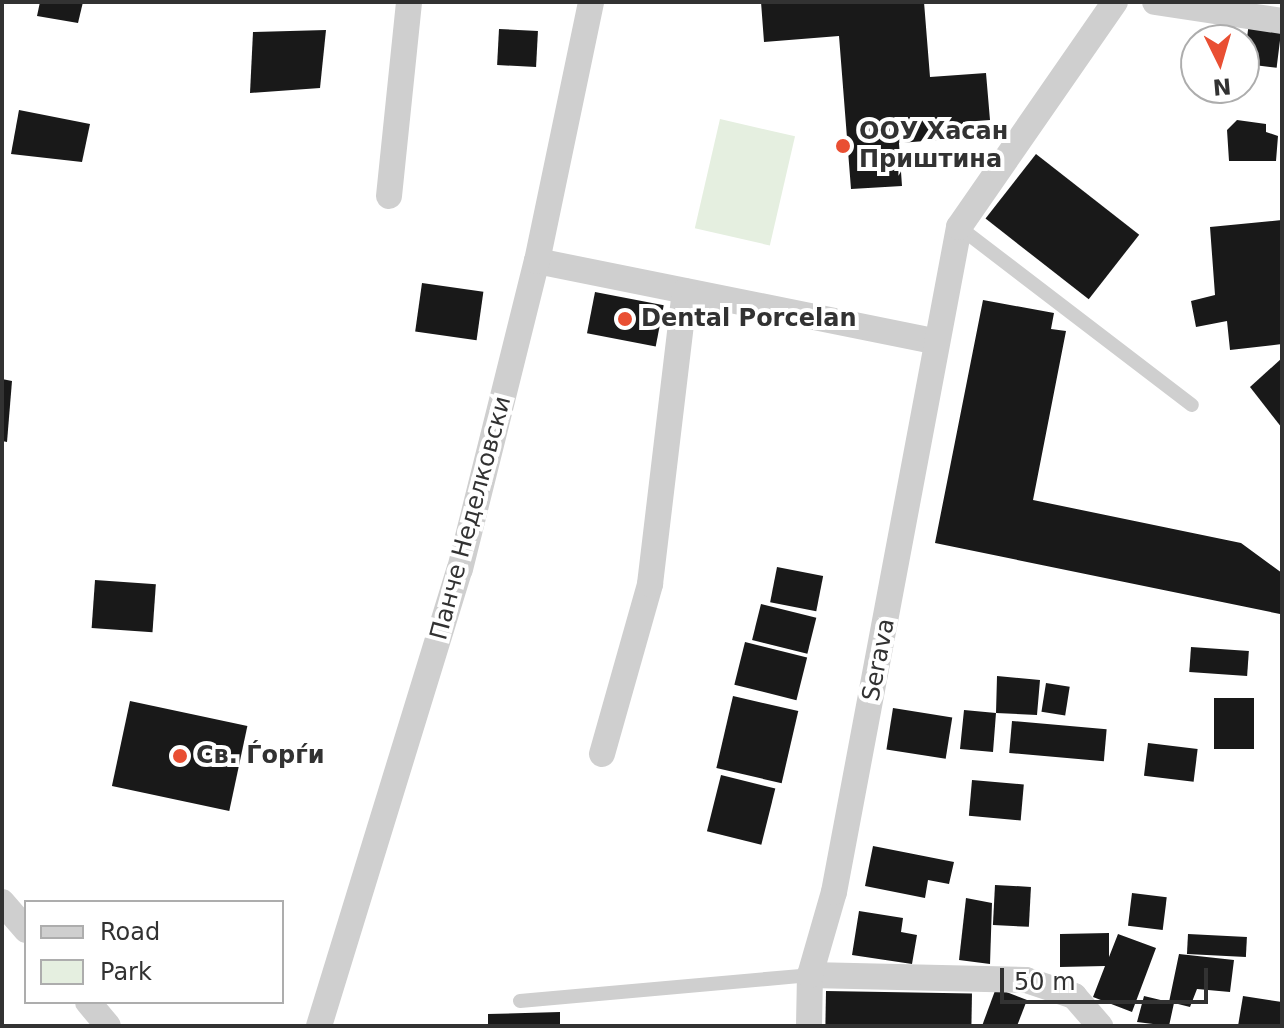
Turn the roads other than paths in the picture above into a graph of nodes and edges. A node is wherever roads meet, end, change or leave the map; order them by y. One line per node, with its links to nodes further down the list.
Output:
1 (409, 2): 6 (street)
2 (591, 2): 8 (street, Панче Неделковски)
3 (1115, 2): 7 (street, Serava)
4 (1155, 2): 5 (street)
5 (1282, 21)
6 (389, 196)
7 (959, 227): 10 (street, Serava); 11 (lane)
8 (537, 261): 9 (street); 19 (street, Панче Неделковски)
9 (685, 291): 10 (street); 12 (street)
10 (937, 342): 15 (street, Serava)
11 (1192, 405)
12 (602, 754)
13 (2, 902): 14 (street)
14 (24, 928)
15 (810, 975): 16 (lane); 20 (street, Serava); 21 (street)
16 (520, 1001)
17 (90, 1004): 18 (street)
18 (108, 1026)
19 (319, 1026)
20 (809, 1026)
21 (1100, 1026)

